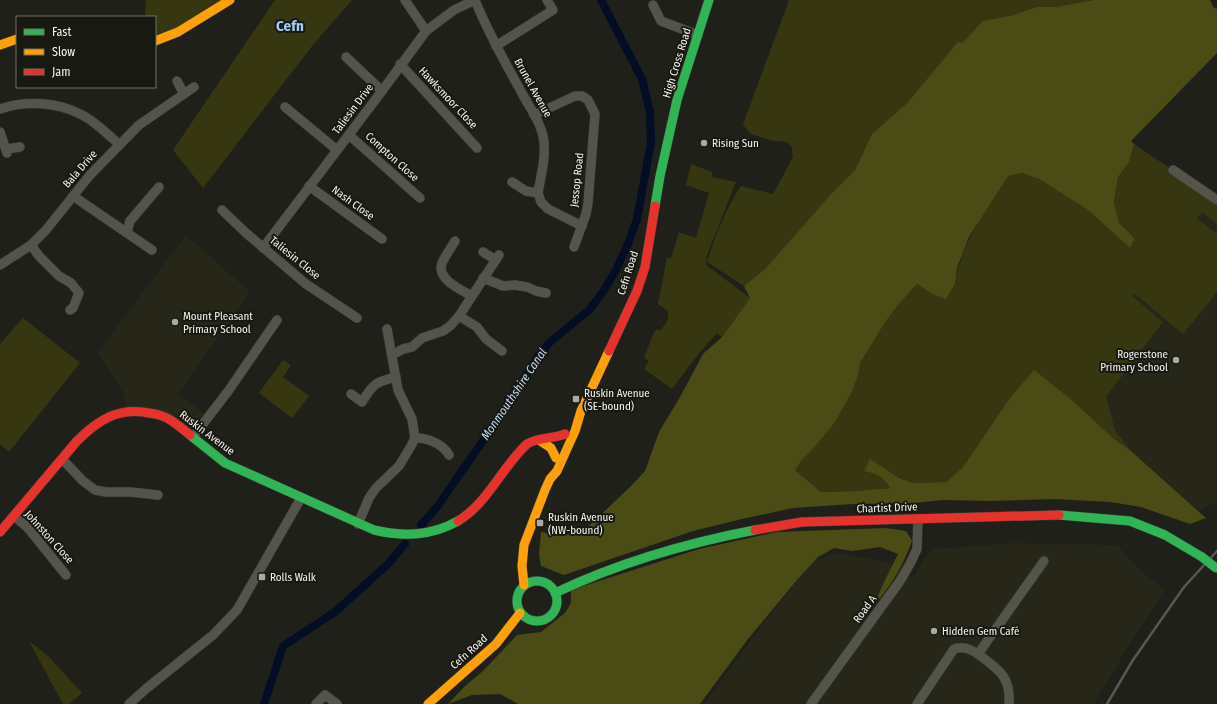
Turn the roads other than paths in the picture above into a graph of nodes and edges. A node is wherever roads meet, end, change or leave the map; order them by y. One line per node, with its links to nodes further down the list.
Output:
1 (230, 0): 10 (main road)
2 (405, 0): 7 (street)
3 (475, 0): 7 (street, Taliesin Drive); 12 (street, Brunel Avenue)
4 (546, 0): 12 (street)
5 (709, 0): 8 (main road, High Cross Road)
6 (653, 5): 8 (street)
7 (426, 31): 14 (street, Taliesin Drive)
8 (698, 35): 23 (main road, High Cross Road)
9 (16, 39): 11 (main road)
10 (156, 41)
11 (0, 45)
12 (496, 46): 21 (street, Brunel Avenue)
13 (346, 57): 17 (street)
14 (400, 64): 17 (street, Taliesin Drive); 27 (street, Hawksmoor Close)
15 (177, 81): 18 (street)
16 (194, 87): 18 (street, Bala Drive)
17 (382, 91): 24 (street, Taliesin Drive)
18 (184, 94): 25 (street, Bala Drive)
19 (285, 108): 28 (street)
20 (0, 109): 25 (street)
21 (534, 115): 33 (street, Brunel Avenue); 38 (street, Jessop Road)
22 (0, 132): 26 (street)
23 (669, 134): 60 (main road, Cefn Road)
24 (349, 135): 28 (street, Taliesin Drive); 35 (street, Compton Close)
25 (119, 144): 34 (street, Bala Drive)
26 (20, 147)
27 (477, 148)
28 (337, 150): 31 (street, Taliesin Drive)
29 (1172, 170): 36 (street)
30 (512, 182): 33 (street)
31 (309, 186): 40 (street, Nash Close); 44 (street, Taliesin Drive)
32 (159, 187): 39 (street)
33 (538, 193): 38 (street)
34 (73, 196): 39 (street); 42 (street, Bala Drive)
35 (420, 198)
36 (1217, 200)
37 (222, 210): 44 (street, Taliesin Close)
38 (582, 226): 43 (street, Jessop Road)
39 (127, 232): 45 (street)
40 (382, 239)
41 (455, 241): 50 (street)
42 (31, 245): 47 (street, Bala Drive); 51 (street)
43 (574, 247)
44 (263, 248): 53 (street, Taliesin Close)
45 (152, 250)
46 (484, 252): 48 (street)
47 (0, 265)
48 (483, 278): 49 (street); 50 (street)
49 (546, 293)
50 (472, 296): 52 (street)
51 (70, 310)
52 (460, 316): 56 (street); 57 (street)
53 (357, 318)
54 (277, 320): 62 (street)
55 (387, 329): 57 (street)
56 (502, 351)
57 (392, 354): 58 (street)
58 (396, 377): 59 (street); 63 (street)
59 (351, 394)
60 (581, 411): 61 (main road, Cefn Road); 68 (main road, Cefn Road)
61 (566, 434): 64 (main road, Ruskin Avenue); 65 (main road, Cefn Road)
62 (193, 437): 67 (main road, Ruskin Avenue); 70 (main road, Ruskin Avenue)
63 (415, 438): 66 (street); 73 (street)
64 (539, 440): 65 (main road); 68 (main road); 73 (main road, Ruskin Avenue)
65 (561, 446): 68 (main road)
66 (449, 455)
67 (62, 458): 69 (street); 71 (main road, Ruskin Avenue)
68 (559, 459): 78 (main road, Cefn Road)
69 (158, 495)
70 (301, 498): 73 (main road, Ruskin Avenue); 83 (street)
71 (14, 516): 74 (main road, Ruskin Avenue); 77 (street, Johnston Close)
72 (918, 519): 76 (main road, Chartist Drive, bridge); 79 (main road, Chartist Drive); 87 (street, Road A)
73 (358, 524)
74 (0, 532)
75 (1044, 561): 81 (street)
76 (1216, 568)
77 (66, 574)
78 (524, 585): 79 (main road); 80 (main road)
79 (555, 593): 80 (main road)
80 (520, 613): 86 (main road, Cefn Road)
81 (978, 654): 82 (street); 88 (street)
82 (1009, 701)
83 (129, 704)
84 (316, 704): 85 (street)
85 (337, 704)
86 (428, 704)
87 (811, 704)
88 (917, 704)

